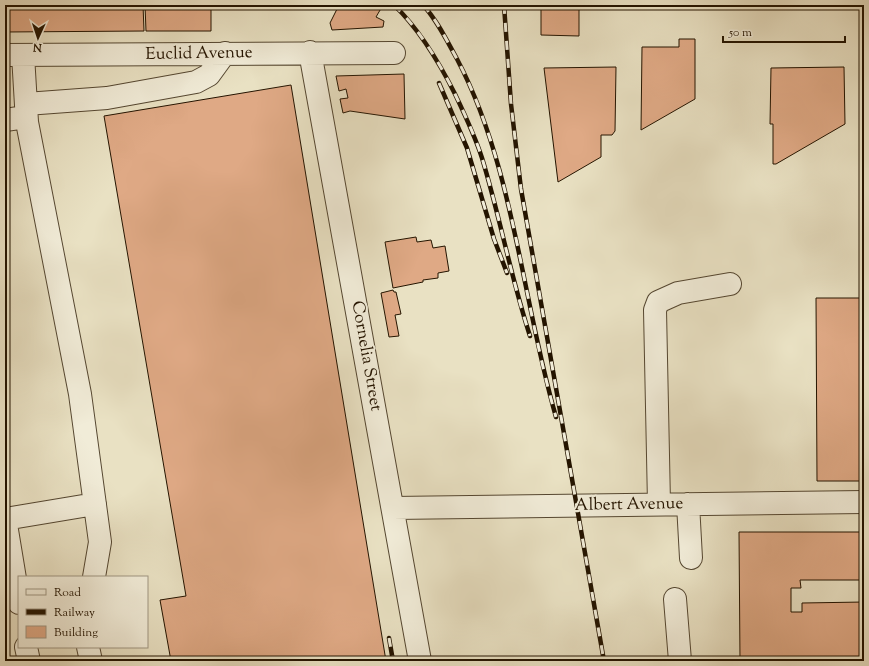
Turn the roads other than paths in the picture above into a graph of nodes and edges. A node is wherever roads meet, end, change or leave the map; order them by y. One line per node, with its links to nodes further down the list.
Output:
1 (310, 52): 2 (street, Euclid Avenue); 3 (street, Euclid Avenue); 12 (street, Cornelia Street)
2 (225, 53): 4 (street, Euclid Avenue); 5 (street)
3 (394, 53)
4 (14, 55): 5 (street)
5 (26, 110): 6 (street); 9 (street)
6 (5, 120)
7 (730, 284): 10 (street)
8 (864, 502): 11 (street, Albert Avenue)
9 (95, 504): 13 (street); 15 (street)
10 (659, 504): 11 (street, Albert Avenue); 12 (street, Albert Avenue)
11 (688, 504): 14 (street)
12 (393, 508): 22 (street, Cornelia Street)
13 (5, 519): 16 (street)
14 (691, 558)
15 (94, 576)
16 (18, 597)
17 (675, 599): 23 (street)
18 (26, 648): 20 (street)
19 (88, 648): 21 (street)
20 (29, 661)
21 (91, 661)
22 (420, 661)
23 (680, 661)

